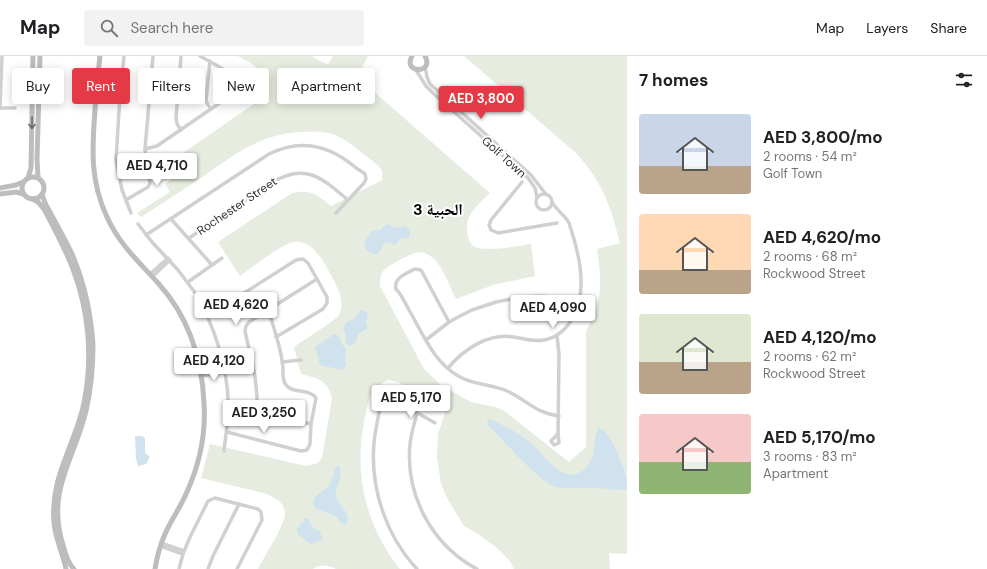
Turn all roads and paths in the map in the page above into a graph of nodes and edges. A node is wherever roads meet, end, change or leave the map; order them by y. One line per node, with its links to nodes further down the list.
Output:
1 (2, 56): 18 (street)
2 (33, 56): 23 (street, one-way to 23)
3 (40, 56): 24 (street)
4 (100, 56): 13 (street)
5 (124, 56): 14 (street)
6 (153, 56): 22 (street)
7 (181, 56): 21 (street)
8 (200, 56): 11 (street)
9 (412, 56): 15 (street)
10 (425, 56): 12 (street)
11 (210, 61): 20 (street); 20 (street)
12 (425, 67): 15 (street); 28 (street, Golf Town)
13 (99, 68)
14 (123, 68)
15 (416, 70): 32 (street, Golf Town)
16 (96, 104): 49 (street)
17 (119, 104): 34 (street)
18 (0, 108): 19 (street)
19 (15, 108)
20 (212, 109): 21 (street)
21 (181, 130): 22 (street)
22 (145, 149): 34 (street)
23 (28, 178): 24 (street); 25 (street)
24 (38, 178): 31 (street)
25 (23, 182): 27 (street); 30 (street)
26 (522, 182): 42 (street)
27 (0, 188)
28 (545, 193): 32 (street); 36 (street)
29 (0, 194): 30 (street)
30 (23, 194): 33 (street)
31 (42, 194): 33 (street); 81 (street)
32 (536, 197): 37 (street)
33 (33, 199): 80 (street)
34 (126, 200): 39 (street)
35 (348, 200): 40 (street); 41 (street); 45 (street, Rochester Street)
36 (552, 202): 37 (street); 38 (street)
37 (545, 210): 38 (street)
38 (558, 212): 53 (street)
39 (131, 213)
40 (336, 213)
41 (171, 219): 44 (street); 45 (street, Rochester Street)
42 (557, 222)
43 (138, 224): 44 (street)
44 (146, 235): 47 (street)
45 (189, 238): 48 (street, Rochester Street)
46 (222, 258): 48 (street)
47 (169, 259): 49 (street); 51 (street)
48 (212, 265): 51 (street)
49 (151, 275): 67 (street)
50 (317, 279): 55 (street); 56 (street); 59 (street)
51 (188, 282): 52 (street)
52 (196, 294)
53 (578, 302): 57 (street); 58 (street)
54 (201, 303): 56 (street)
55 (268, 310): 59 (street); 68 (street)
56 (208, 316): 66 (street)
57 (449, 322): 61 (street); 61 (street)
58 (557, 335): 60 (street); 62 (street)
59 (276, 337): 64 (street)
60 (552, 338): 62 (street); 65 (street)
61 (426, 340): 65 (street)
62 (557, 342): 70 (street)
63 (301, 360): 64 (street)
64 (282, 362): 73 (street)
65 (448, 368): 70 (street)
66 (225, 371): 67 (street); 74 (street)
67 (201, 374): 78 (street)
68 (257, 411): 71 (street); 73 (street)
69 (417, 414): 72 (street); 86 (street); 87 (street)
70 (559, 416): 75 (street)
71 (257, 422)
72 (435, 423)
73 (311, 424): 74 (street)
74 (227, 432): 76 (street)
75 (558, 434)
76 (224, 451)
77 (239, 504): 79 (street); 84 (street); 85 (street)
78 (161, 545): 79 (street); 82 (street)
79 (183, 553): 83 (street)
80 (66, 569)
81 (74, 569)
82 (155, 569)
83 (179, 569)
84 (208, 569)
85 (237, 569)
86 (417, 569)
87 (477, 569)

